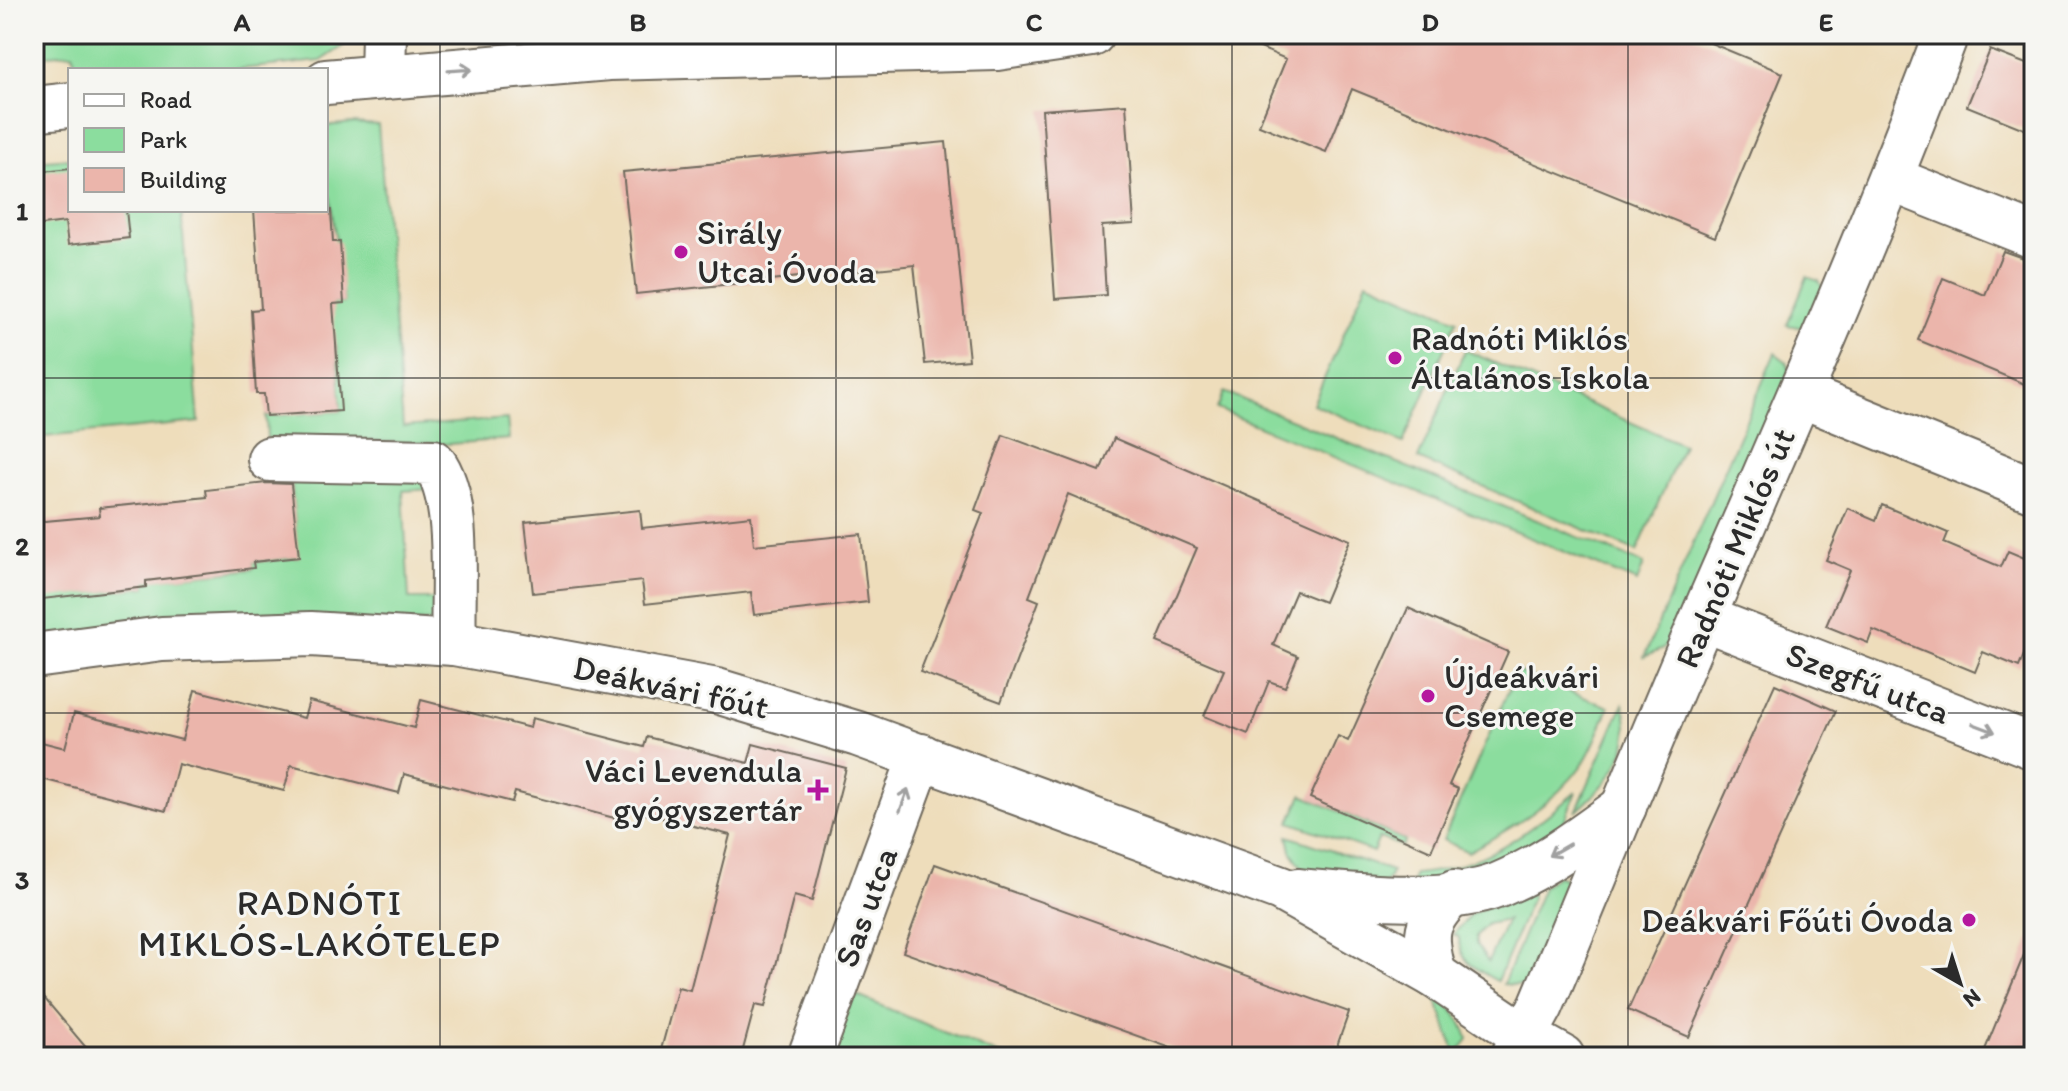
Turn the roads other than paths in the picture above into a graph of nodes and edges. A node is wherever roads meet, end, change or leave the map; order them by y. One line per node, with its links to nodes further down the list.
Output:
1 (1092, 34): 3 (street, one-way to 1)
2 (1946, 34): 7 (street, Radnóti Miklós út)
3 (383, 55): 4 (street)
4 (328, 81)
5 (68, 105): 6 (street)
6 (34, 109)
7 (1891, 179): 8 (street); 9 (street, Radnóti Miklós út)
8 (2034, 236)
9 (1801, 395): 11 (street); 12 (street, Radnóti Miklós út)
10 (270, 459): 13 (street)
11 (2034, 490)
12 (1703, 618): 15 (street, Szegfű utca, one-way to 15); 17 (street, Radnóti Miklós út)
13 (454, 643): 14 (street, Deákvári főút); 16 (street, Deákvári főút)
14 (34, 656)
15 (2034, 747)
16 (921, 756): 18 (street, Deákvári főút); 22 (street, Sas utca, one-way to 16)
17 (1624, 807): 19 (street, Deákvári főút, one-way to 19); 21 (street, Radnóti Miklós út)
18 (1281, 889): 19 (street, Deákvári főút); 20 (street, Deákvári főút)
19 (1454, 893): 20 (street)
20 (1434, 975): 21 (street, Deákvári főút)
21 (1534, 1050)
22 (810, 1057)

